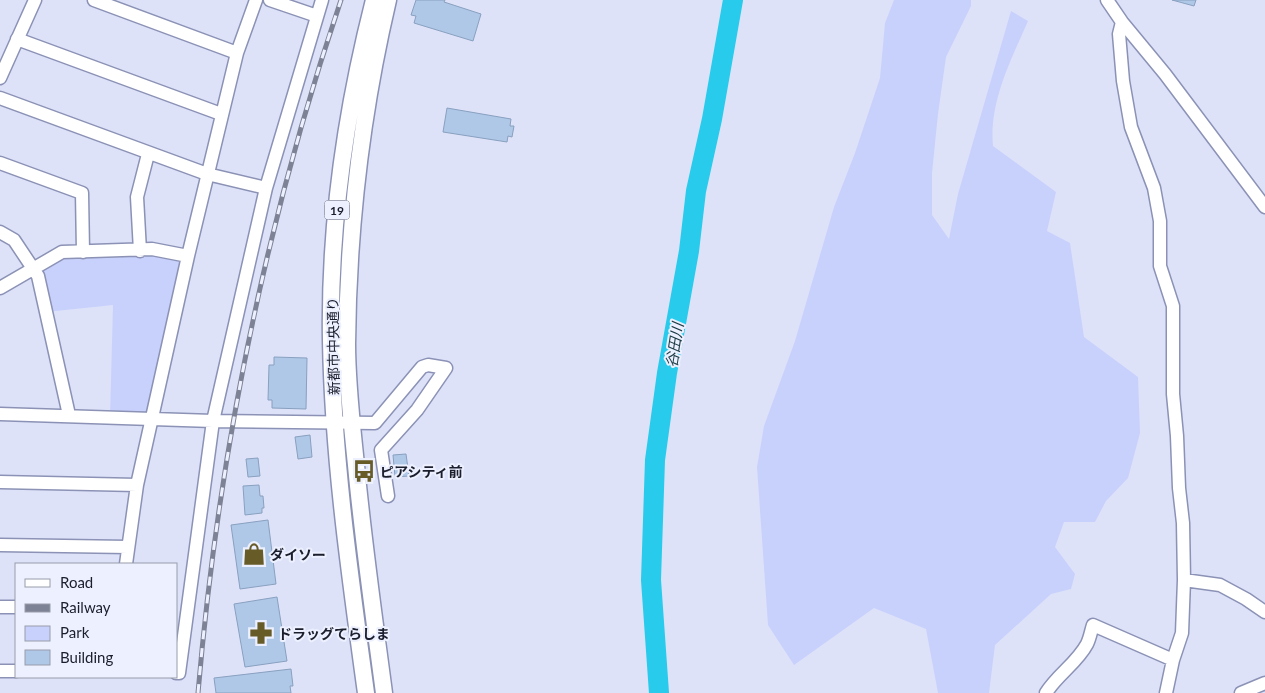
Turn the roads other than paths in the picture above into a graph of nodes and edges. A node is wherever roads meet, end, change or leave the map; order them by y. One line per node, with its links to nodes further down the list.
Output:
1 (35, 0): 11 (street)
2 (94, 0): 12 (street)
3 (256, 0): 12 (street)
4 (270, 0): 9 (street)
5 (322, 0): 9 (street)
6 (374, 0): 31 (main road, 新都市中央通り / 19)
7 (388, 0): 32 (main road, 新都市中央通り / 19)
8 (1107, 0): 10 (street)
9 (316, 16): 19 (street)
10 (1122, 22): 20 (street); 39 (street)
11 (17, 39): 13 (street); 15 (street)
12 (237, 53): 15 (street)
13 (0, 78)
14 (0, 98): 16 (street)
15 (221, 114): 18 (street)
16 (148, 154): 18 (street); 22 (street)
17 (0, 163): 23 (street)
18 (207, 174): 19 (street); 24 (street)
19 (266, 188): 30 (street)
20 (1265, 207)
21 (0, 232): 25 (street)
22 (140, 251): 23 (street); 24 (street)
23 (83, 252): 25 (street)
24 (188, 256): 29 (street)
25 (33, 268): 26 (street); 28 (street)
26 (0, 288)
27 (0, 414): 28 (street)
28 (69, 415): 29 (street)
29 (152, 419): 30 (street); 34 (street)
30 (213, 421): 31 (street); 46 (street)
31 (335, 423): 32 (street); 48 (main road, 新都市中央通り / 19)
32 (351, 423): 35 (street); 49 (main road, 新都市中央通り / 19)
33 (0, 482): 34 (street)
34 (137, 485): 37 (street)
35 (388, 496)
36 (0, 544): 37 (street)
37 (128, 547): 38 (street)
38 (126, 563)
39 (1184, 580): 42 (street); 43 (street)
40 (0, 607): 41 (street)
41 (15, 607)
42 (1265, 612)
43 (1173, 660): 50 (street); 51 (street)
44 (0, 671): 45 (street)
45 (15, 672)
46 (178, 673)
47 (1265, 684): 52 (street)
48 (366, 693)
49 (384, 693)
50 (1046, 693)
51 (1166, 693)
52 (1241, 693)

